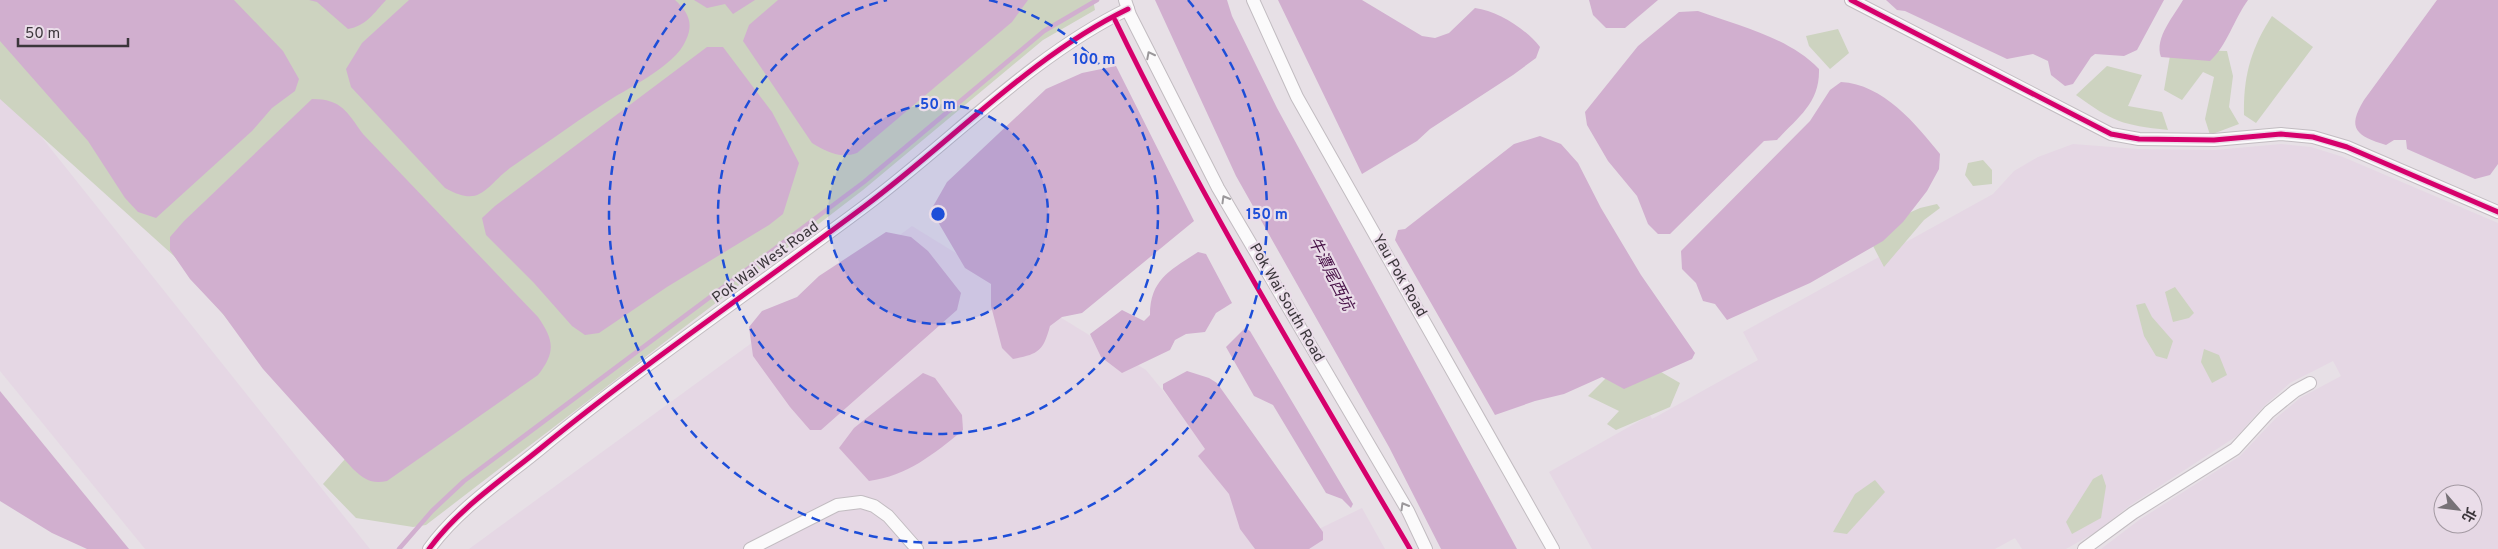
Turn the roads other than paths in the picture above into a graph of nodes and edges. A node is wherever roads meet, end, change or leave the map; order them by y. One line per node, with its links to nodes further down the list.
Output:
1 (1253, 0): 10 (street, Yau Pok Road)
2 (1850, 0): 4 (street)
3 (1126, 4): 6 (street, Pok Wai West Road); 9 (street, Pok Wai South Road, one-way to 3)
4 (2498, 212)
5 (2310, 382): 11 (street)
6 (429, 549)
7 (750, 549): 8 (street)
8 (917, 549)
9 (1426, 549)
10 (1552, 549)
11 (2084, 549)

